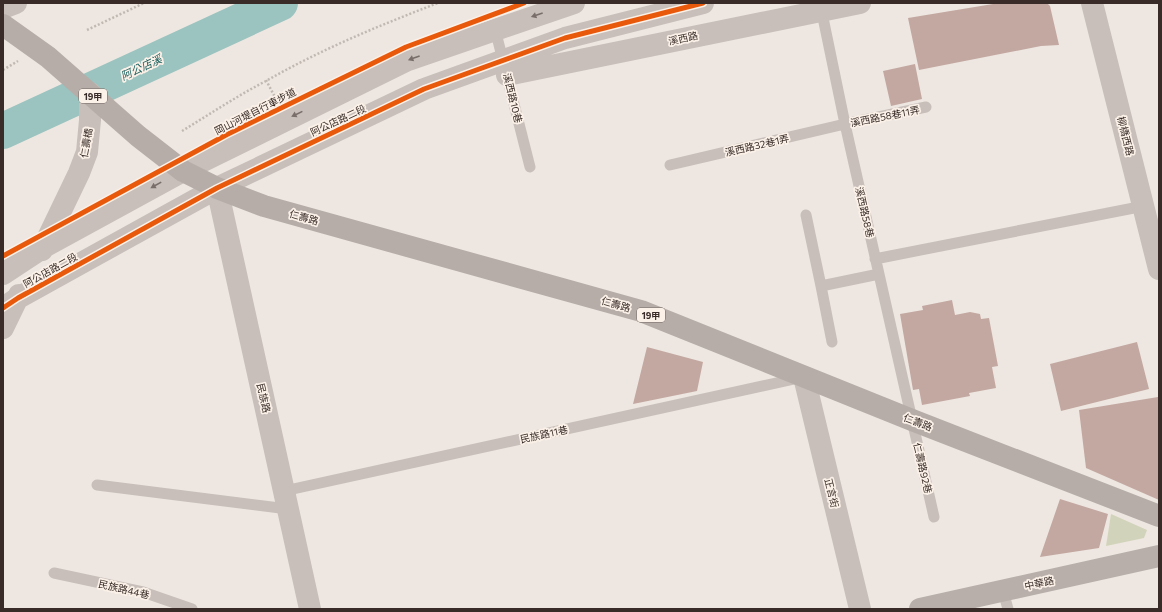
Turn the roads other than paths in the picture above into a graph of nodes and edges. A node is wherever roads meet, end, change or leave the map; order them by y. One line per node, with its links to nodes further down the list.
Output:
1 (16, 3): 7 (street)
2 (574, 3): 9 (street, 阿公店路二段, one-way to 9)
3 (703, 3): 10 (street, 阿公店路二段)
4 (860, 3): 6 (street, 溪西路)
5 (1092, 3): 18 (street, 柳橋西路)
6 (821, 6): 10 (street, 溪西路); 13 (lane, 溪西路58巷)
7 (3, 8)
8 (3, 25): 11 (main road, 19甲)
9 (495, 29): 10 (lane, 溪西路10巷); 16 (street, 阿公店路二段, one-way to 16)
10 (505, 67): 15 (lane, 溪西路10巷); 17 (street, 阿公店路二段)
11 (90, 93): 16 (main road, 仁壽路 / 19甲); 20 (street, 仁壽橋)
12 (926, 107): 13 (lane, 溪西路58巷11弄)
13 (844, 124): 14 (lane, 溪西路32巷1弄); 21 (lane, 溪西路58巷)
14 (670, 165)
15 (530, 167)
16 (183, 171): 17 (main road, 仁壽路 / 19甲); 20 (street, 阿公店路二段, one-way to 20)
17 (217, 188): 26 (street, 阿公店路二段); 29 (main road, 仁壽路 / 19甲); 32 (street, 民族路)
18 (1144, 206): 21 (lane); 22 (street, 柳橋西路)
19 (806, 215): 25 (lane)
20 (44, 247): 23 (street, 阿公店路二段); 26 (street, 仁壽橋)
21 (875, 259): 24 (lane, 溪西路58巷)
22 (1159, 269)
23 (3, 274)
24 (879, 274): 25 (lane); 30 (lane, 溪西路58巷)
25 (822, 286): 28 (lane)
26 (10, 303): 27 (street, 仁壽橋)
27 (3, 328)
28 (832, 342)
29 (804, 377): 30 (main road, 仁壽路 / 19甲); 32 (lane, 民族路11巷); 40 (street, 正言街)
30 (912, 420): 33 (main road, 仁壽路 / 19甲); 34 (lane, 仁壽路92巷)
31 (97, 485): 32 (lane, 民族路11巷)
32 (286, 500): 39 (street, 民族路)
33 (1159, 516)
34 (934, 517)
35 (1159, 556): 37 (main road, 中華路)
36 (54, 573): 38 (lane, 民族路44巷)
37 (1006, 600): 41 (main road, 中華路)
38 (192, 609)
39 (310, 609)
40 (860, 609)
41 (920, 609)

